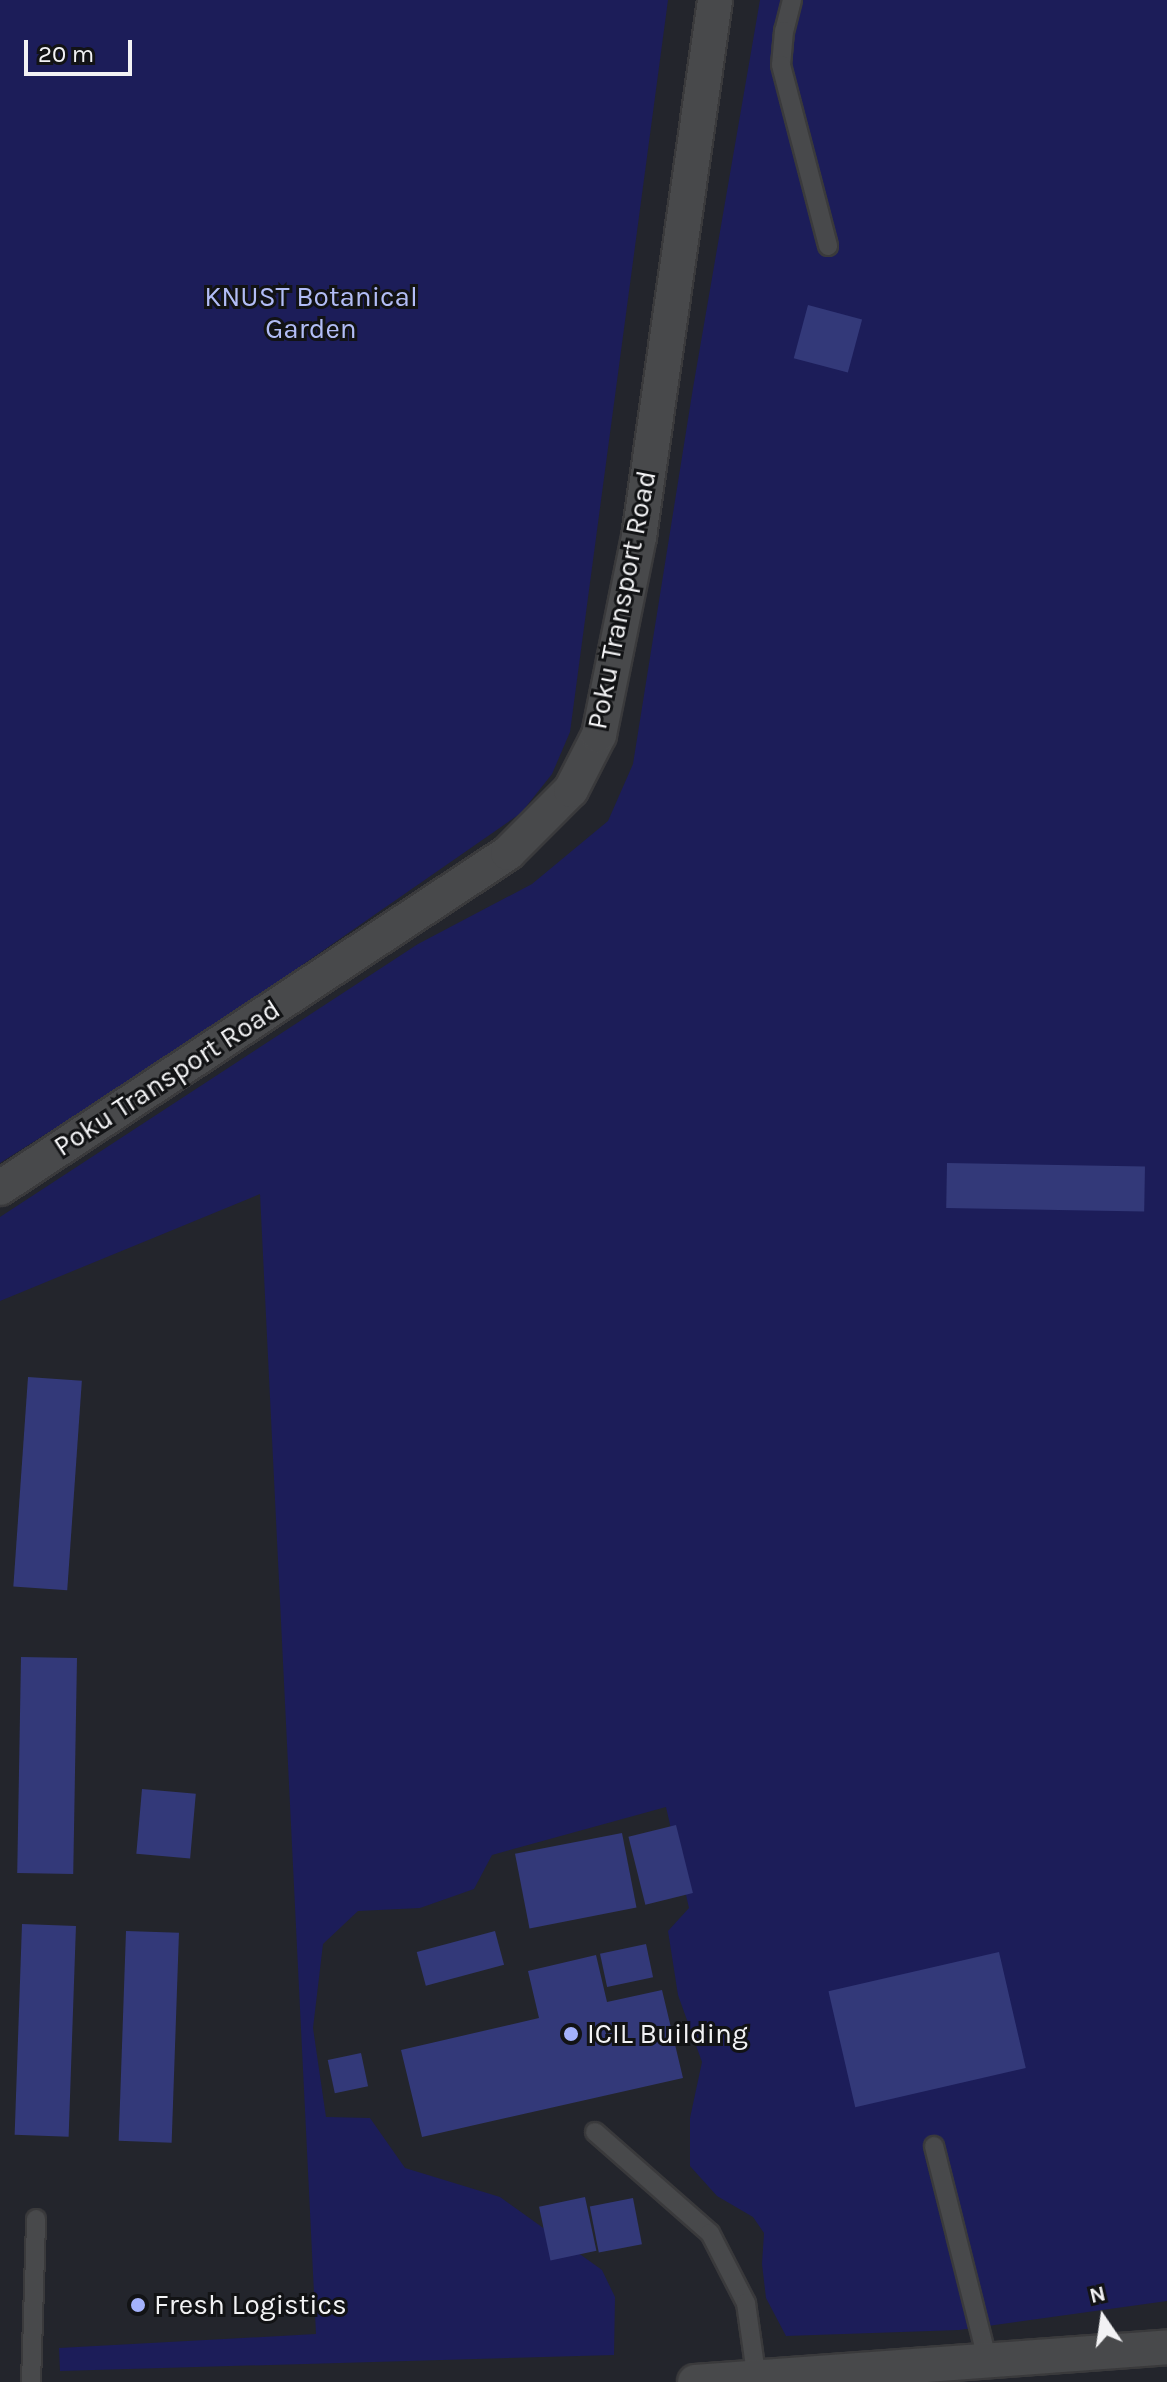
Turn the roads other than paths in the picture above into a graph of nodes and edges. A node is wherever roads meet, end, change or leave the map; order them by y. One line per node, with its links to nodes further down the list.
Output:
1 (715, 0): 4 (street, Poku Transport Road)
2 (792, 0): 3 (lane)
3 (828, 246)
4 (0, 1188)
5 (595, 2132): 10 (lane)
6 (934, 2146): 9 (lane)
7 (36, 2219): 11 (lane)
8 (1167, 2347): 9 (street)
9 (988, 2362): 10 (street)
10 (757, 2380): 12 (street)
11 (31, 2382)
12 (695, 2382)

